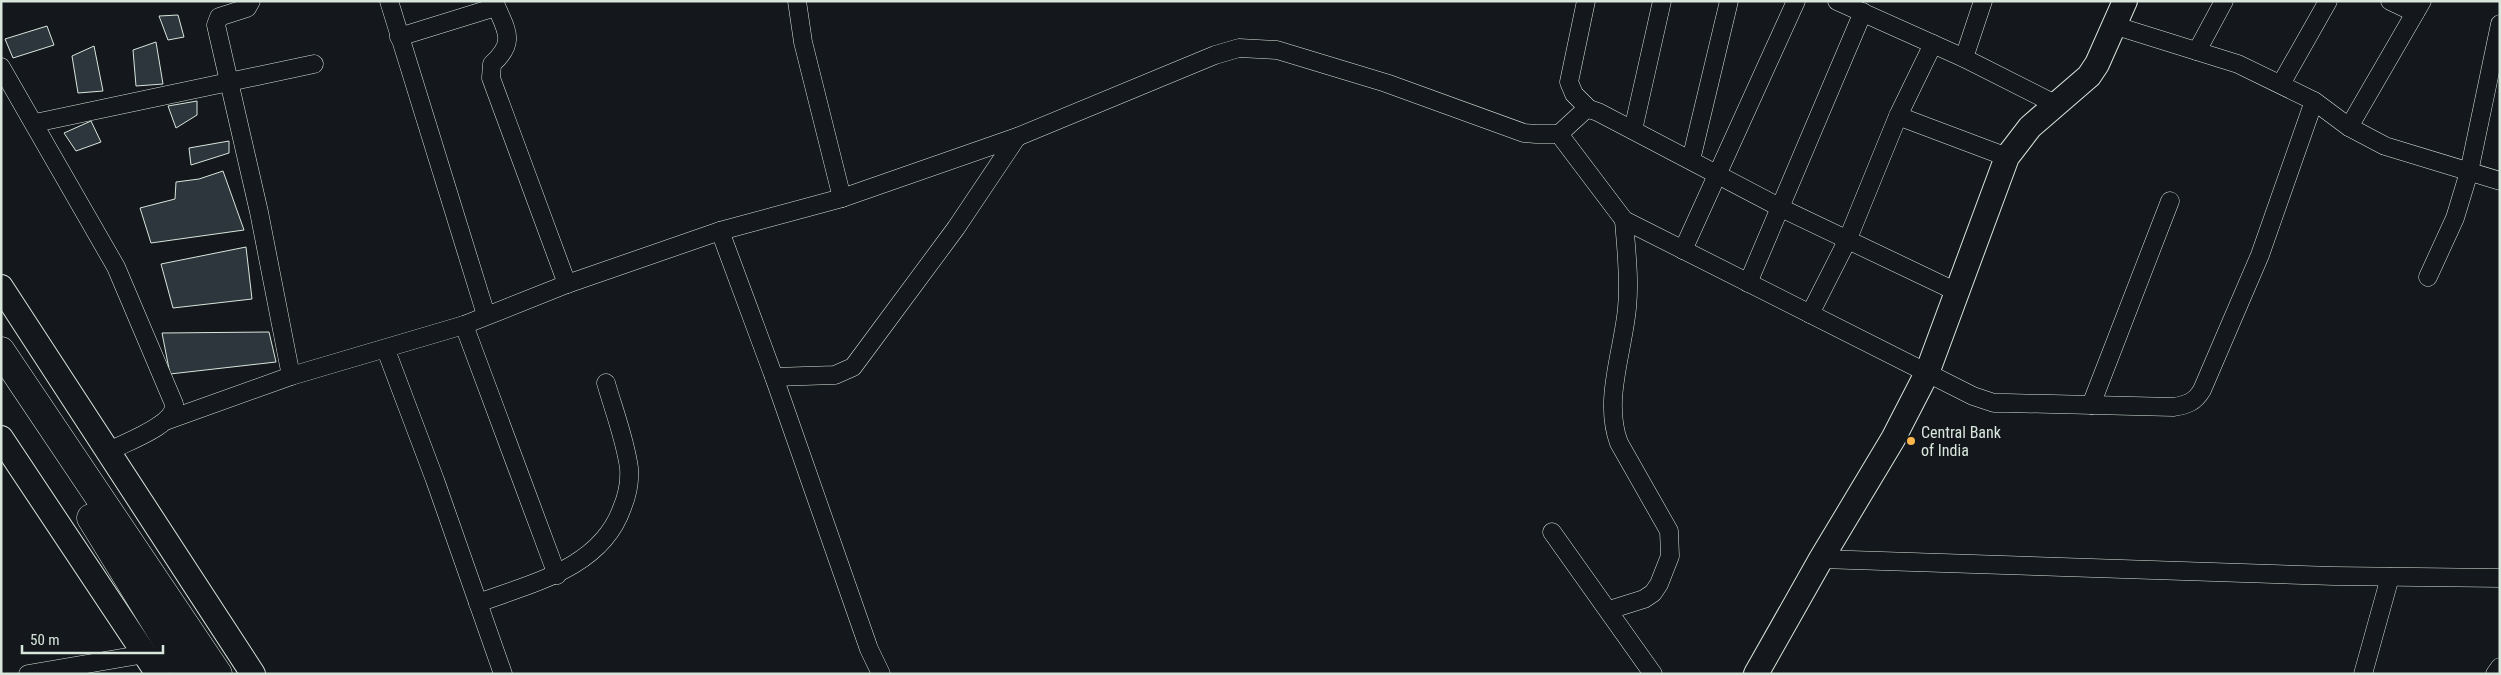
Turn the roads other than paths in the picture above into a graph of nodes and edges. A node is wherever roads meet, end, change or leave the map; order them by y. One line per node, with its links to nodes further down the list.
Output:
1 (251, 1): 25 (street)
2 (389, 1): 19 (street)
3 (797, 1): 41 (street)
4 (1586, 1): 29 (street)
5 (1662, 1): 33 (street)
6 (1729, 1): 37 (street)
7 (1796, 1): 39 (street)
8 (1837, 1): 16 (street)
9 (1983, 1): 22 (street)
10 (2125, 1): 18 (street)
11 (2224, 1): 21 (street)
12 (2328, 1): 26 (street)
13 (2390, 1): 15 (street)
14 (495, 4): 19 (street); 50 (street)
15 (2418, 7): 32 (street)
16 (1863, 12): 20 (street); 43 (street)
17 (2500, 24): 38 (street)
18 (2113, 25): 21 (street); 28 (street)
19 (399, 36): 54 (street)
20 (1933, 44): 22 (street); 30 (street)
21 (2198, 51): 26 (street)
22 (1964, 58): 28 (street)
23 (314, 64): 25 (street)
24 (1, 67): 31 (street)
25 (228, 82): 31 (street); 59 (street)
26 (2281, 84): 27 (street)
27 (2314, 102): 32 (street); 63 (street)
28 (2057, 105): 36 (street)
29 (1589, 109): 33 (street); 34 (street)
30 (1898, 116): 36 (street); 46 (street)
31 (35, 123): 64 (street)
32 (2349, 127): 38 (street)
33 (1633, 130): 37 (street)
34 (1559, 134): 35 (street); 44 (street)
35 (1017, 137): 41 (street); 60 (street)
36 (2007, 157): 52 (street)
37 (1691, 160): 39 (street)
38 (2470, 172): 40 (street); 48 (street)
39 (1718, 174): 43 (street); 47 (street)
40 (2500, 181)
41 (842, 198): 45 (street)
42 (2170, 201): 63 (street)
43 (1781, 208): 46 (street); 49 (street)
44 (1624, 220): 47 (street); 73 (street)
45 (720, 231): 50 (street); 60 (street)
46 (1847, 241): 52 (street); 53 (street)
47 (1683, 250): 49 (street)
48 (2428, 277)
49 (1748, 283): 53 (street)
50 (567, 284): 54 (street)
51 (1, 287): 66 (street)
52 (1957, 292): 58 (street)
53 (1810, 314): 58 (street)
54 (486, 315): 55 (street)
55 (464, 325): 57 (street); 69 (street)
56 (1, 350): 79 (main road)
57 (386, 350): 59 (street); 72 (street)
58 (1927, 373): 63 (street); 68 (street)
59 (291, 376): 64 (street)
60 (774, 377): 82 (street)
61 (606, 383): 69 (street)
62 (1, 384): 78 (main road)
63 (2090, 405)
64 (168, 420): 66 (street)
65 (1, 438): 74 (street)
66 (109, 451): 80 (street)
67 (1552, 532): 73 (street)
68 (1821, 559): 70 (street); 84 (street)
69 (557, 575): 72 (street)
70 (2390, 577): 71 (street); 85 (street)
71 (2500, 578)
72 (478, 602): 81 (street)
73 (1609, 610): 83 (street)
74 (145, 654): 76 (street); 77 (street)
75 (2500, 666): 86 (street)
76 (28, 674)
77 (158, 674)
78 (187, 674)
79 (218, 674)
80 (253, 674)
81 (503, 674)
82 (882, 674)
83 (1653, 674)
84 (1756, 674)
85 (2363, 674)
86 (2495, 674)

